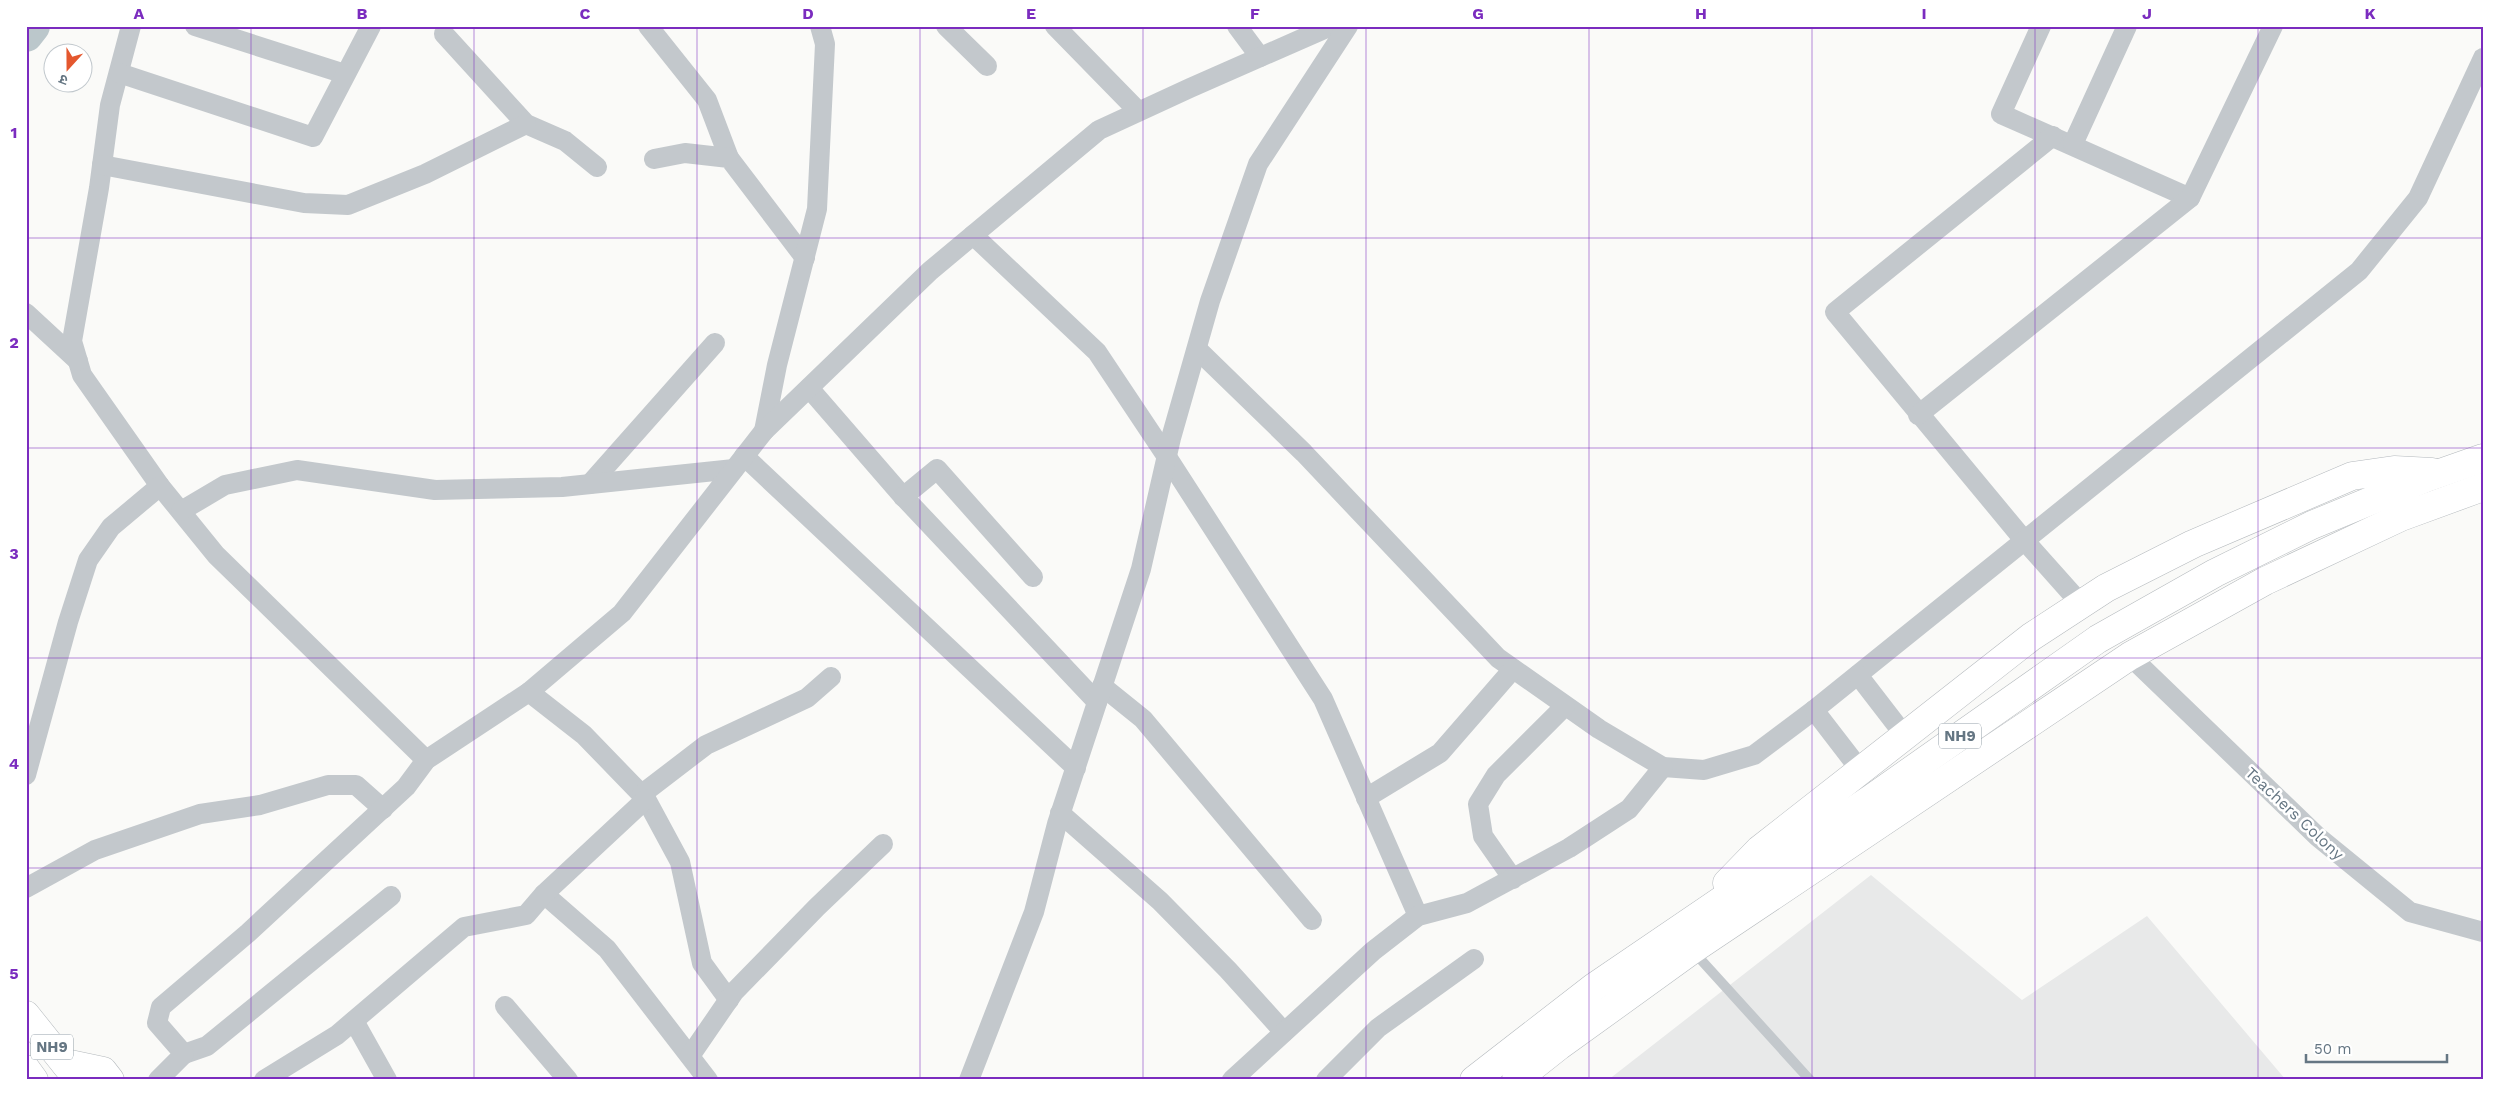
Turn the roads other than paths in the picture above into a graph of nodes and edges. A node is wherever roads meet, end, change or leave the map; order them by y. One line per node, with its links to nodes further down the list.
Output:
1 (131, 26): 18 (street)
2 (196, 26): 19 (street)
3 (370, 26): 19 (street)
4 (648, 26): 24 (street)
5 (946, 26): 17 (street)
6 (1055, 26): 20 (street)
7 (1237, 26): 15 (street)
8 (1332, 26): 15 (street)
9 (1348, 26): 33 (street)
10 (2041, 26): 22 (street)
11 (2127, 26): 23 (street)
12 (2272, 26): 28 (street)
13 (822, 28): 30 (street)
14 (444, 34): 21 (street)
15 (1260, 57): 20 (street)
16 (2482, 62): 47 (street)
17 (987, 66)
18 (119, 73): 19 (street); 26 (street)
19 (345, 74)
20 (1138, 112): 29 (street)
21 (526, 124): 26 (street); 27 (street)
22 (2053, 136): 23 (street); 36 (street)
23 (2073, 144): 28 (street)
24 (729, 158): 25 (street); 30 (street)
25 (654, 159)
26 (102, 165): 34 (street)
27 (598, 167)
28 (2190, 198): 36 (street)
29 (972, 235): 35 (street); 38 (street)
30 (805, 258): 37 (street)
31 (26, 312): 34 (street)
32 (715, 343): 42 (street)
33 (1197, 349): 38 (street); 51 (street)
34 (78, 361): 43 (street)
35 (808, 388): 37 (street); 45 (street)
36 (1918, 415): 47 (street)
37 (764, 431): 40 (street)
38 (1167, 457): 55 (street); 65 (street)
39 (2483, 458): 41 (highway, NH9)
40 (739, 462): 42 (street); 54 (street); 61 (street)
41 (2441, 473): 49 (highway); 76 (highway, NH9)
42 (590, 484): 46 (street)
43 (160, 486): 46 (street); 63 (street)
44 (2483, 487): 50 (highway, NH9)
45 (903, 497): 48 (street); 55 (street)
46 (180, 511): 59 (street)
47 (2024, 540): 49 (street); 52 (street)
48 (1034, 577)
49 (2081, 604): 58 (highway)
50 (2130, 656): 75 (street, Teachers Colony); 76 (highway, NH9)
51 (1513, 669): 56 (street); 65 (street)
52 (1858, 675): 57 (street); 58 (street)
53 (831, 677): 64 (street)
54 (529, 692): 59 (street); 64 (street)
55 (1100, 694): 61 (street); 74 (street)
56 (1565, 706): 60 (street); 69 (street)
57 (1814, 710): 60 (street); 62 (street)
58 (1905, 736): 62 (highway)
59 (426, 760): 66 (street)
60 (1663, 767): 69 (street)
61 (1076, 768): 67 (street)
62 (1861, 771): 76 (highway)
63 (26, 774)
64 (644, 797): 71 (street); 78 (street)
65 (1366, 798): 73 (street)
66 (383, 809): 70 (street); 83 (street)
67 (1060, 813): 82 (street); 94 (street)
68 (883, 844): 78 (street)
69 (1513, 878): 73 (street)
70 (26, 888)
71 (544, 894): 81 (street); 84 (street)
72 (391, 896): 83 (street)
73 (1418, 916): 82 (street)
74 (1312, 920)
75 (2483, 932)
76 (1686, 940): 97 (highway, NH9); 98 (highway, NH9); 99 (lane)
77 (1474, 959): 96 (street)
78 (729, 1000): 84 (street)
79 (504, 1006): 92 (street)
80 (26, 1015): 86 (highway, NH9)
81 (354, 1021): 90 (street); 91 (street)
82 (1284, 1032): 95 (street)
83 (184, 1054): 89 (street)
84 (690, 1056): 93 (street)
85 (26, 1069): 87 (highway, NH9)
86 (72, 1071): 88 (highway)
87 (34, 1080)
88 (110, 1080)
89 (158, 1080)
90 (264, 1080)
91 (387, 1080)
92 (568, 1080)
93 (708, 1080)
94 (968, 1080)
95 (1232, 1080)
96 (1326, 1080)
97 (1474, 1080)
98 (1516, 1080)
99 (1810, 1080)

